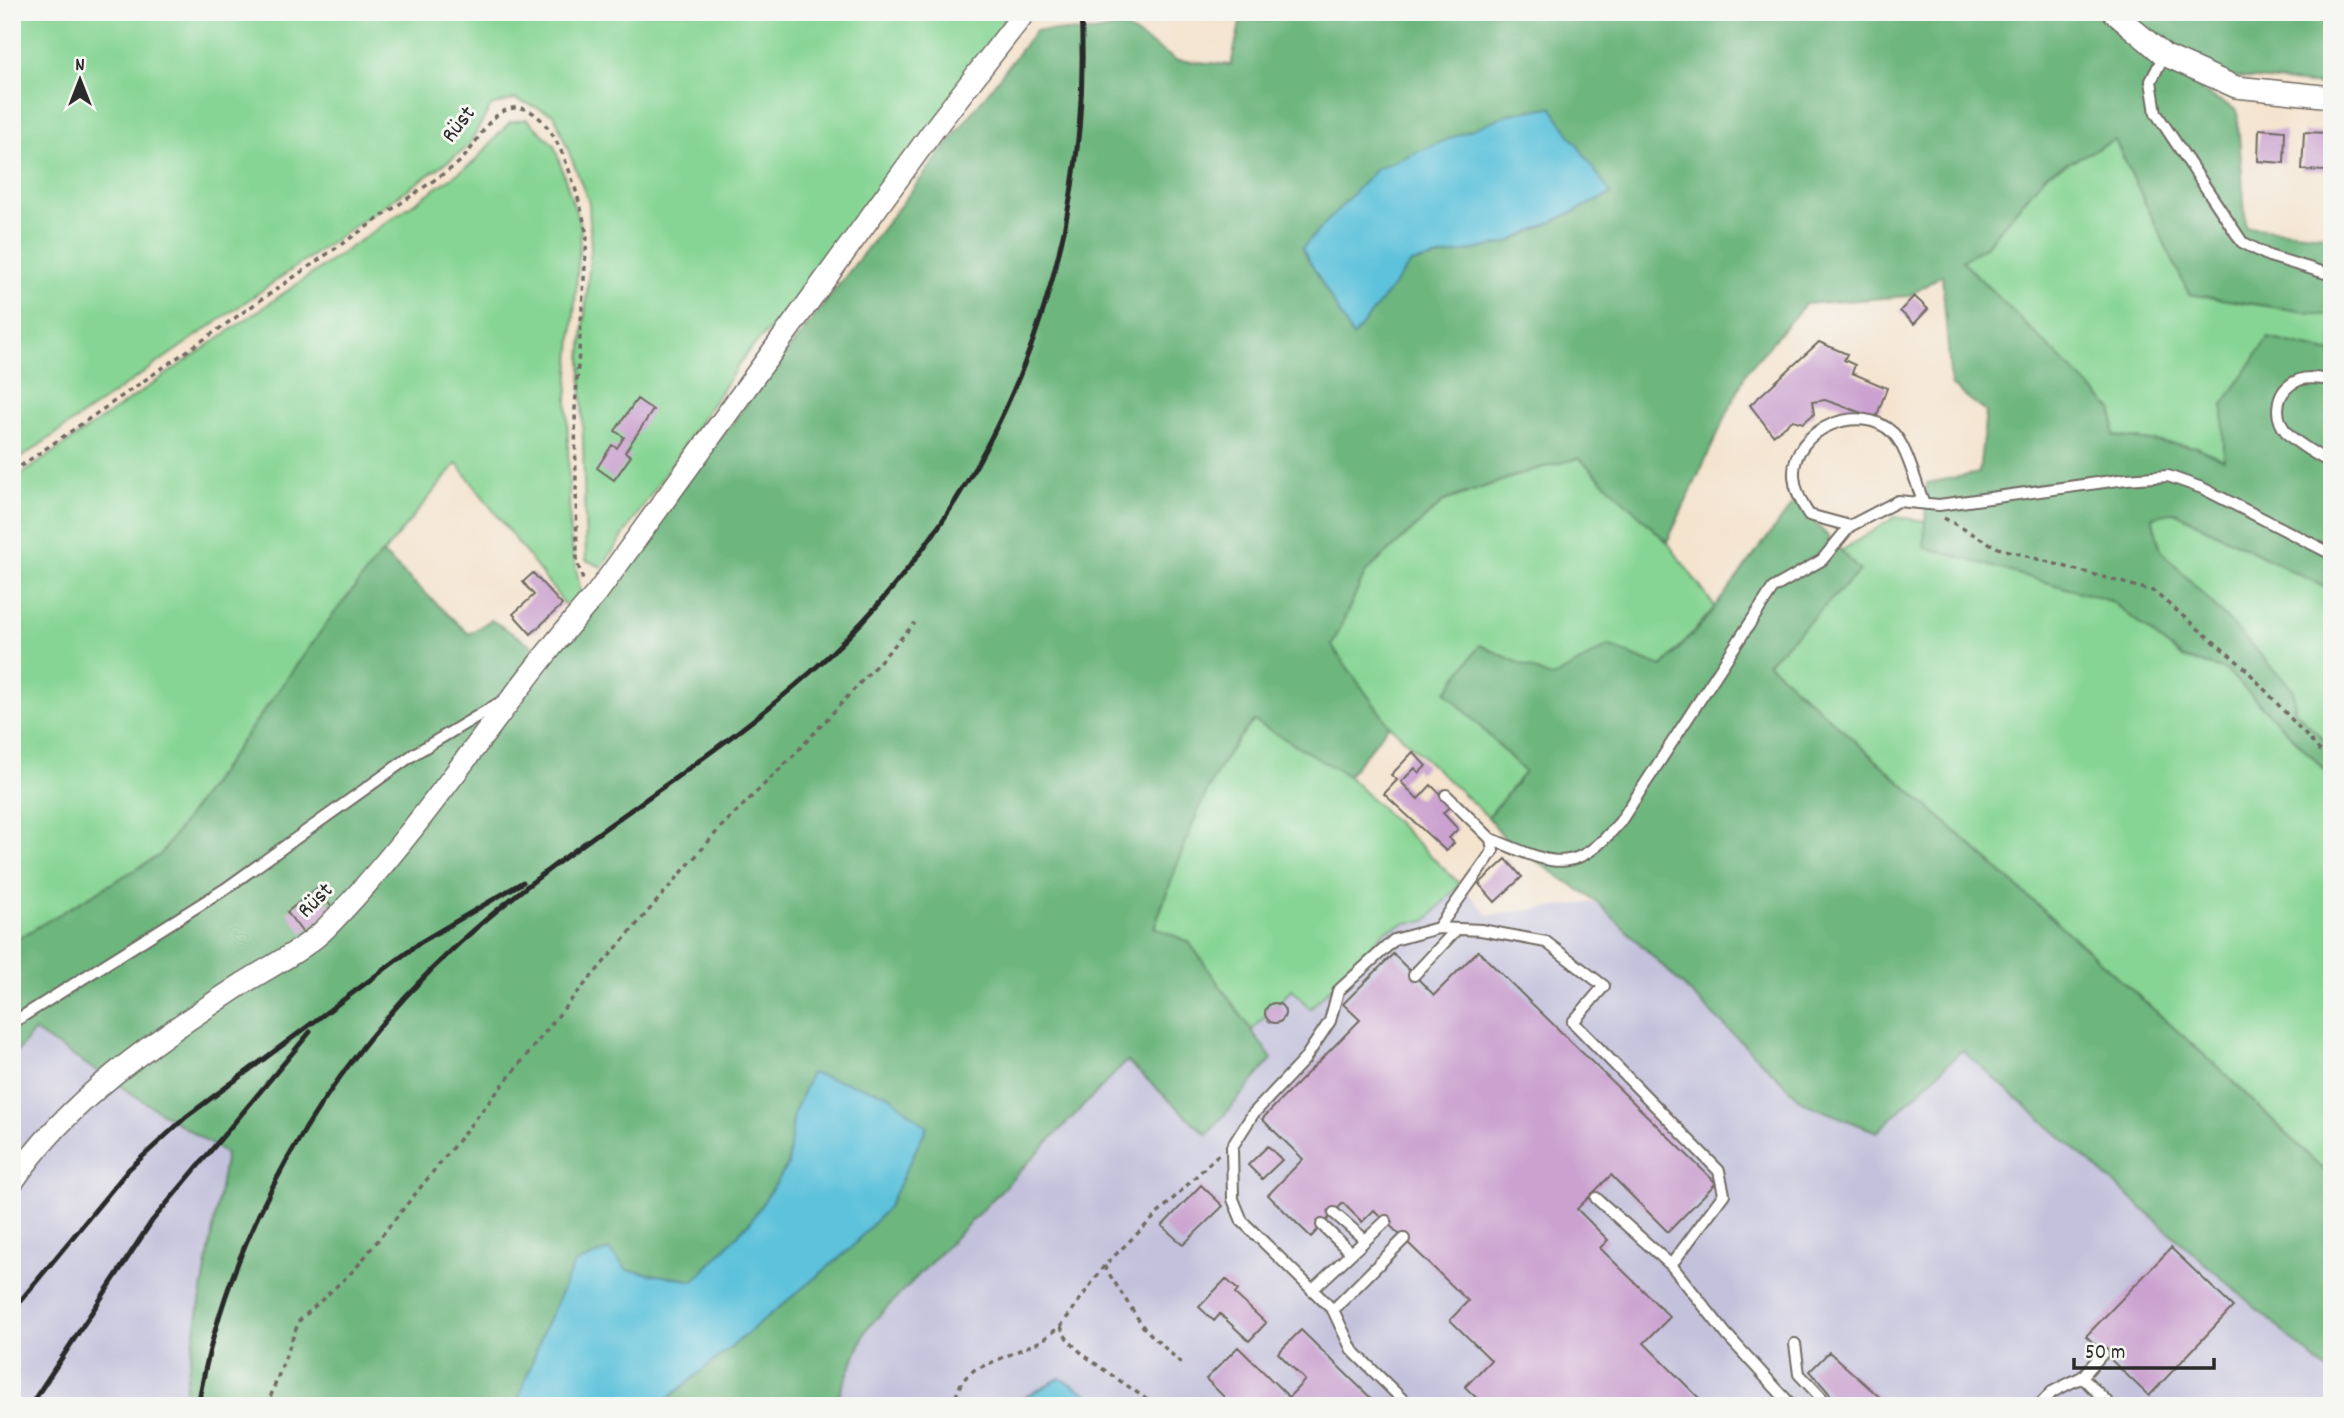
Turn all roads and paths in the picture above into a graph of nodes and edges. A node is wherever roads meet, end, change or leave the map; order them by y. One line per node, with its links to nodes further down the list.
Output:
1 (1025, 12): 12 (street, Rüst)
2 (2113, 12): 3 (street)
3 (2164, 55): 4 (street); 5 (lane)
4 (2332, 97)
5 (2332, 275)
6 (2332, 380): 7 (lane)
7 (2332, 464)
8 (12, 472): 12 (path, Rüst)
9 (1917, 501): 10 (lane); 10 (lane); 11 (lane); 15 (path)
10 (1850, 526): 17 (lane)
11 (2332, 554)
12 (597, 593): 14 (street, Rüst)
13 (915, 623): 40 (path)
14 (516, 693): 21 (lane); 23 (street, Rüst)
15 (2332, 764)
16 (1446, 795): 17 (lane)
17 (1491, 839): 18 (lane)
18 (1438, 929): 19 (lane); 22 (lane)
19 (1456, 930): 20 (lane); 31 (lane)
20 (1414, 975)
21 (12, 1023)
22 (1232, 1147): 32 (path); 33 (lane)
23 (12, 1183)
24 (1596, 1198): 31 (lane)
25 (1334, 1213): 29 (lane)
26 (1385, 1220): 29 (lane)
27 (1322, 1226): 30 (lane)
28 (1404, 1239): 34 (lane)
29 (1364, 1240): 30 (lane)
30 (1350, 1252): 33 (lane)
31 (1671, 1265): 44 (lane)
32 (1104, 1266): 35 (path); 38 (path)
33 (1312, 1290): 34 (lane)
34 (1333, 1310): 43 (lane)
35 (1061, 1326): 41 (path); 42 (path)
36 (1795, 1344): 45 (lane)
37 (2103, 1353): 39 (lane)
38 (1182, 1364)
39 (2082, 1377): 46 (lane); 47 (lane)
40 (267, 1406)
41 (952, 1406)
42 (1154, 1406)
43 (1409, 1406)
44 (1792, 1406)
45 (1829, 1406)
46 (2039, 1406)
47 (2111, 1406)

